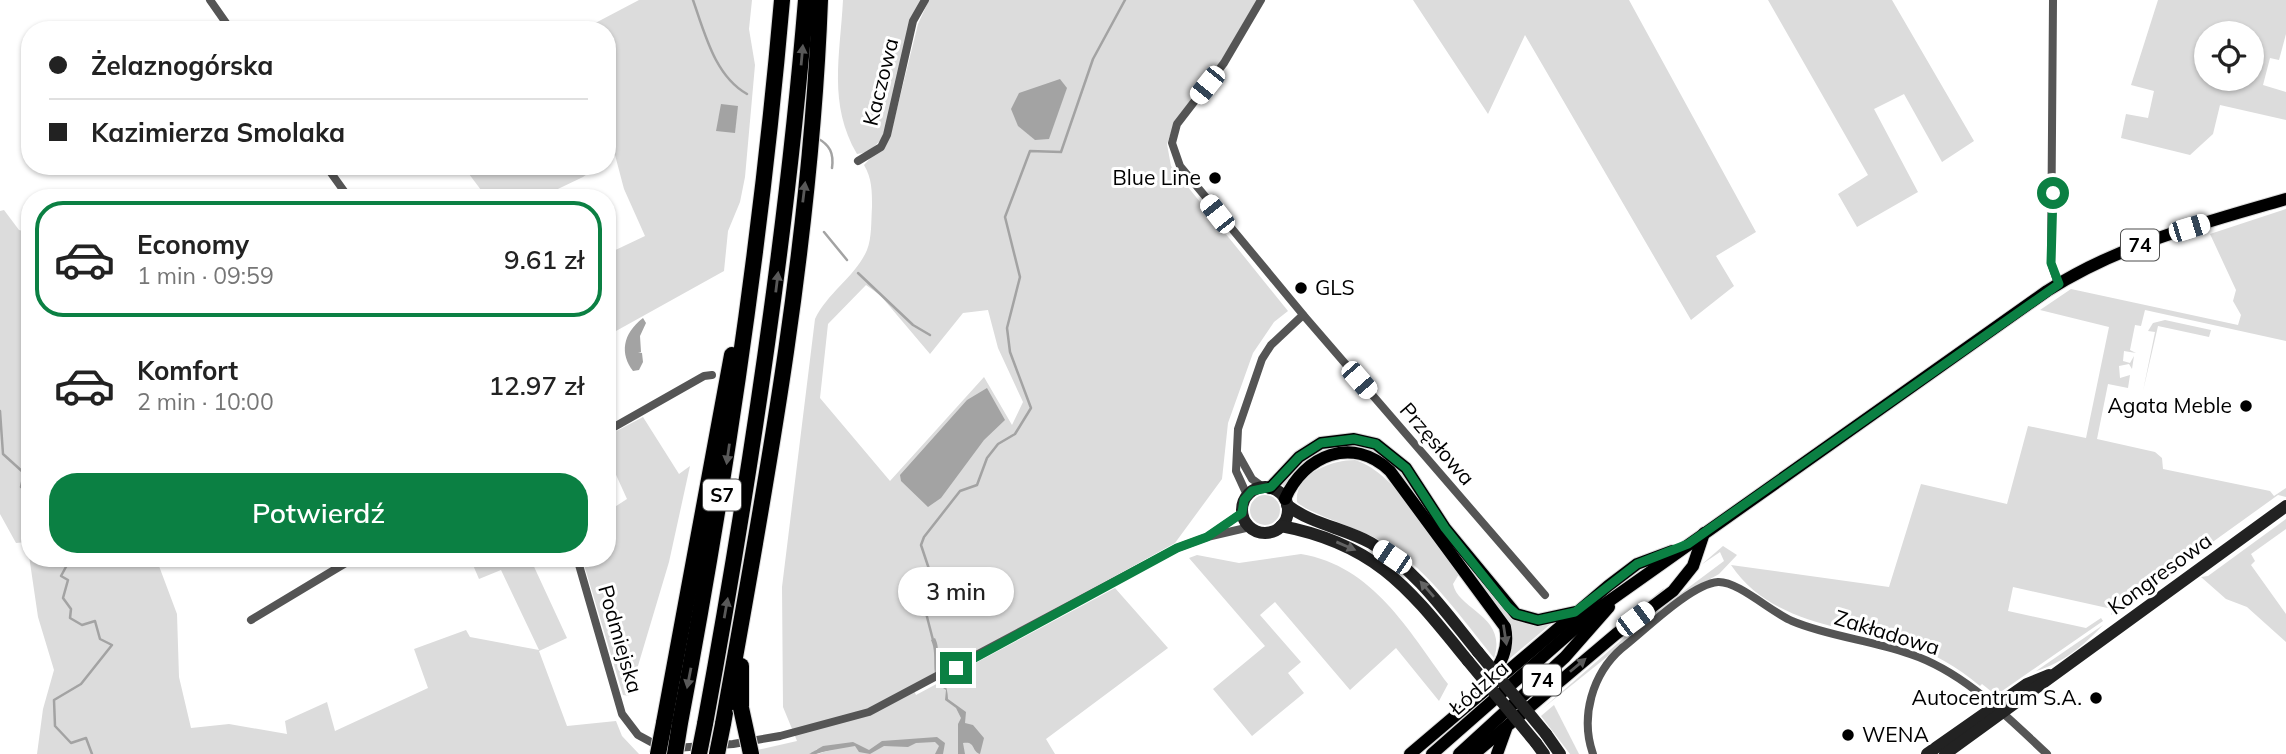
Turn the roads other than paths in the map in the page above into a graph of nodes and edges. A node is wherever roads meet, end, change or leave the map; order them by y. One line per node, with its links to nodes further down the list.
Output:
1 (210, 0): 8 (street)
2 (782, 0): 11 (highway, S7)
3 (806, 0): 42 (highway, S7, one-way to 3, bridge)
4 (820, 0): 33 (highway, one-way to 4)
5 (925, 0): 9 (street, Kaczowa)
6 (1261, 0): 13 (street, Przęsłowa)
7 (2053, 0): 12 (street)
8 (225, 21)
9 (858, 161)
10 (2286, 200): 12 (main road, Łódzka / 74)
11 (755, 265): 40 (highway, bridge); 41 (highway, S7, one-way to 41, bridge)
12 (2059, 284): 24 (main road, Łódzka / 74)
13 (1303, 315): 16 (street); 31 (street, Przęsłowa)
14 (712, 375): 15 (street)
15 (616, 426)
16 (1236, 450): 17 (street); 18 (street)
17 (1266, 487): 18 (street); 19 (street); 27 (main road)
18 (1247, 495): 21 (street)
19 (1286, 502): 22 (street); 27 (main road); 39 (street, one-way to 19, bridge)
20 (2286, 506): 37 (street, Kongresowa)
21 (1242, 513): 23 (street); 25 (street)
22 (1281, 526): 23 (street); 39 (street, one-way to 39, bridge)
23 (1250, 527): 25 (street)
24 (1704, 533): 26 (main road, Łódzka / 74); 38 (main road, one-way to 24)
25 (1207, 537): 29 (street, Podmiejska)
26 (1688, 544): 32 (main road, Łódzka / 74); 34 (main road)
27 (1459, 556): 30 (main road)
28 (339, 567): 35 (street)
29 (580, 567)
30 (1476, 578): 34 (main road); 36 (main road, one-way to 36)
31 (1545, 595)
32 (1616, 598): 46 (main road, Łódzka / 74); 47 (main road, Łódzka / 74)
33 (744, 604): 43 (highway, bridge); 44 (highway, bridge)
34 (1575, 612): 36 (main road, 74)
35 (251, 620)
36 (1482, 692): 45 (main road, 74)
37 (1998, 709): 52 (street, Zakładowa); 53 (street, Kongresowa); 54 (street, Kongresowa); 55 (street, Zakładowa)
38 (1507, 726): 48 (main road); 49 (main road)
39 (1541, 739): 50 (street); 51 (street)
40 (658, 754)
41 (675, 754)
42 (699, 754)
43 (717, 754)
44 (751, 754)
45 (1410, 754)
46 (1432, 754)
47 (1459, 754)
48 (1474, 754)
49 (1497, 754)
50 (1544, 754)
51 (1560, 754)
52 (1593, 754)
53 (1927, 754)
54 (1945, 754)
55 (2047, 754)

